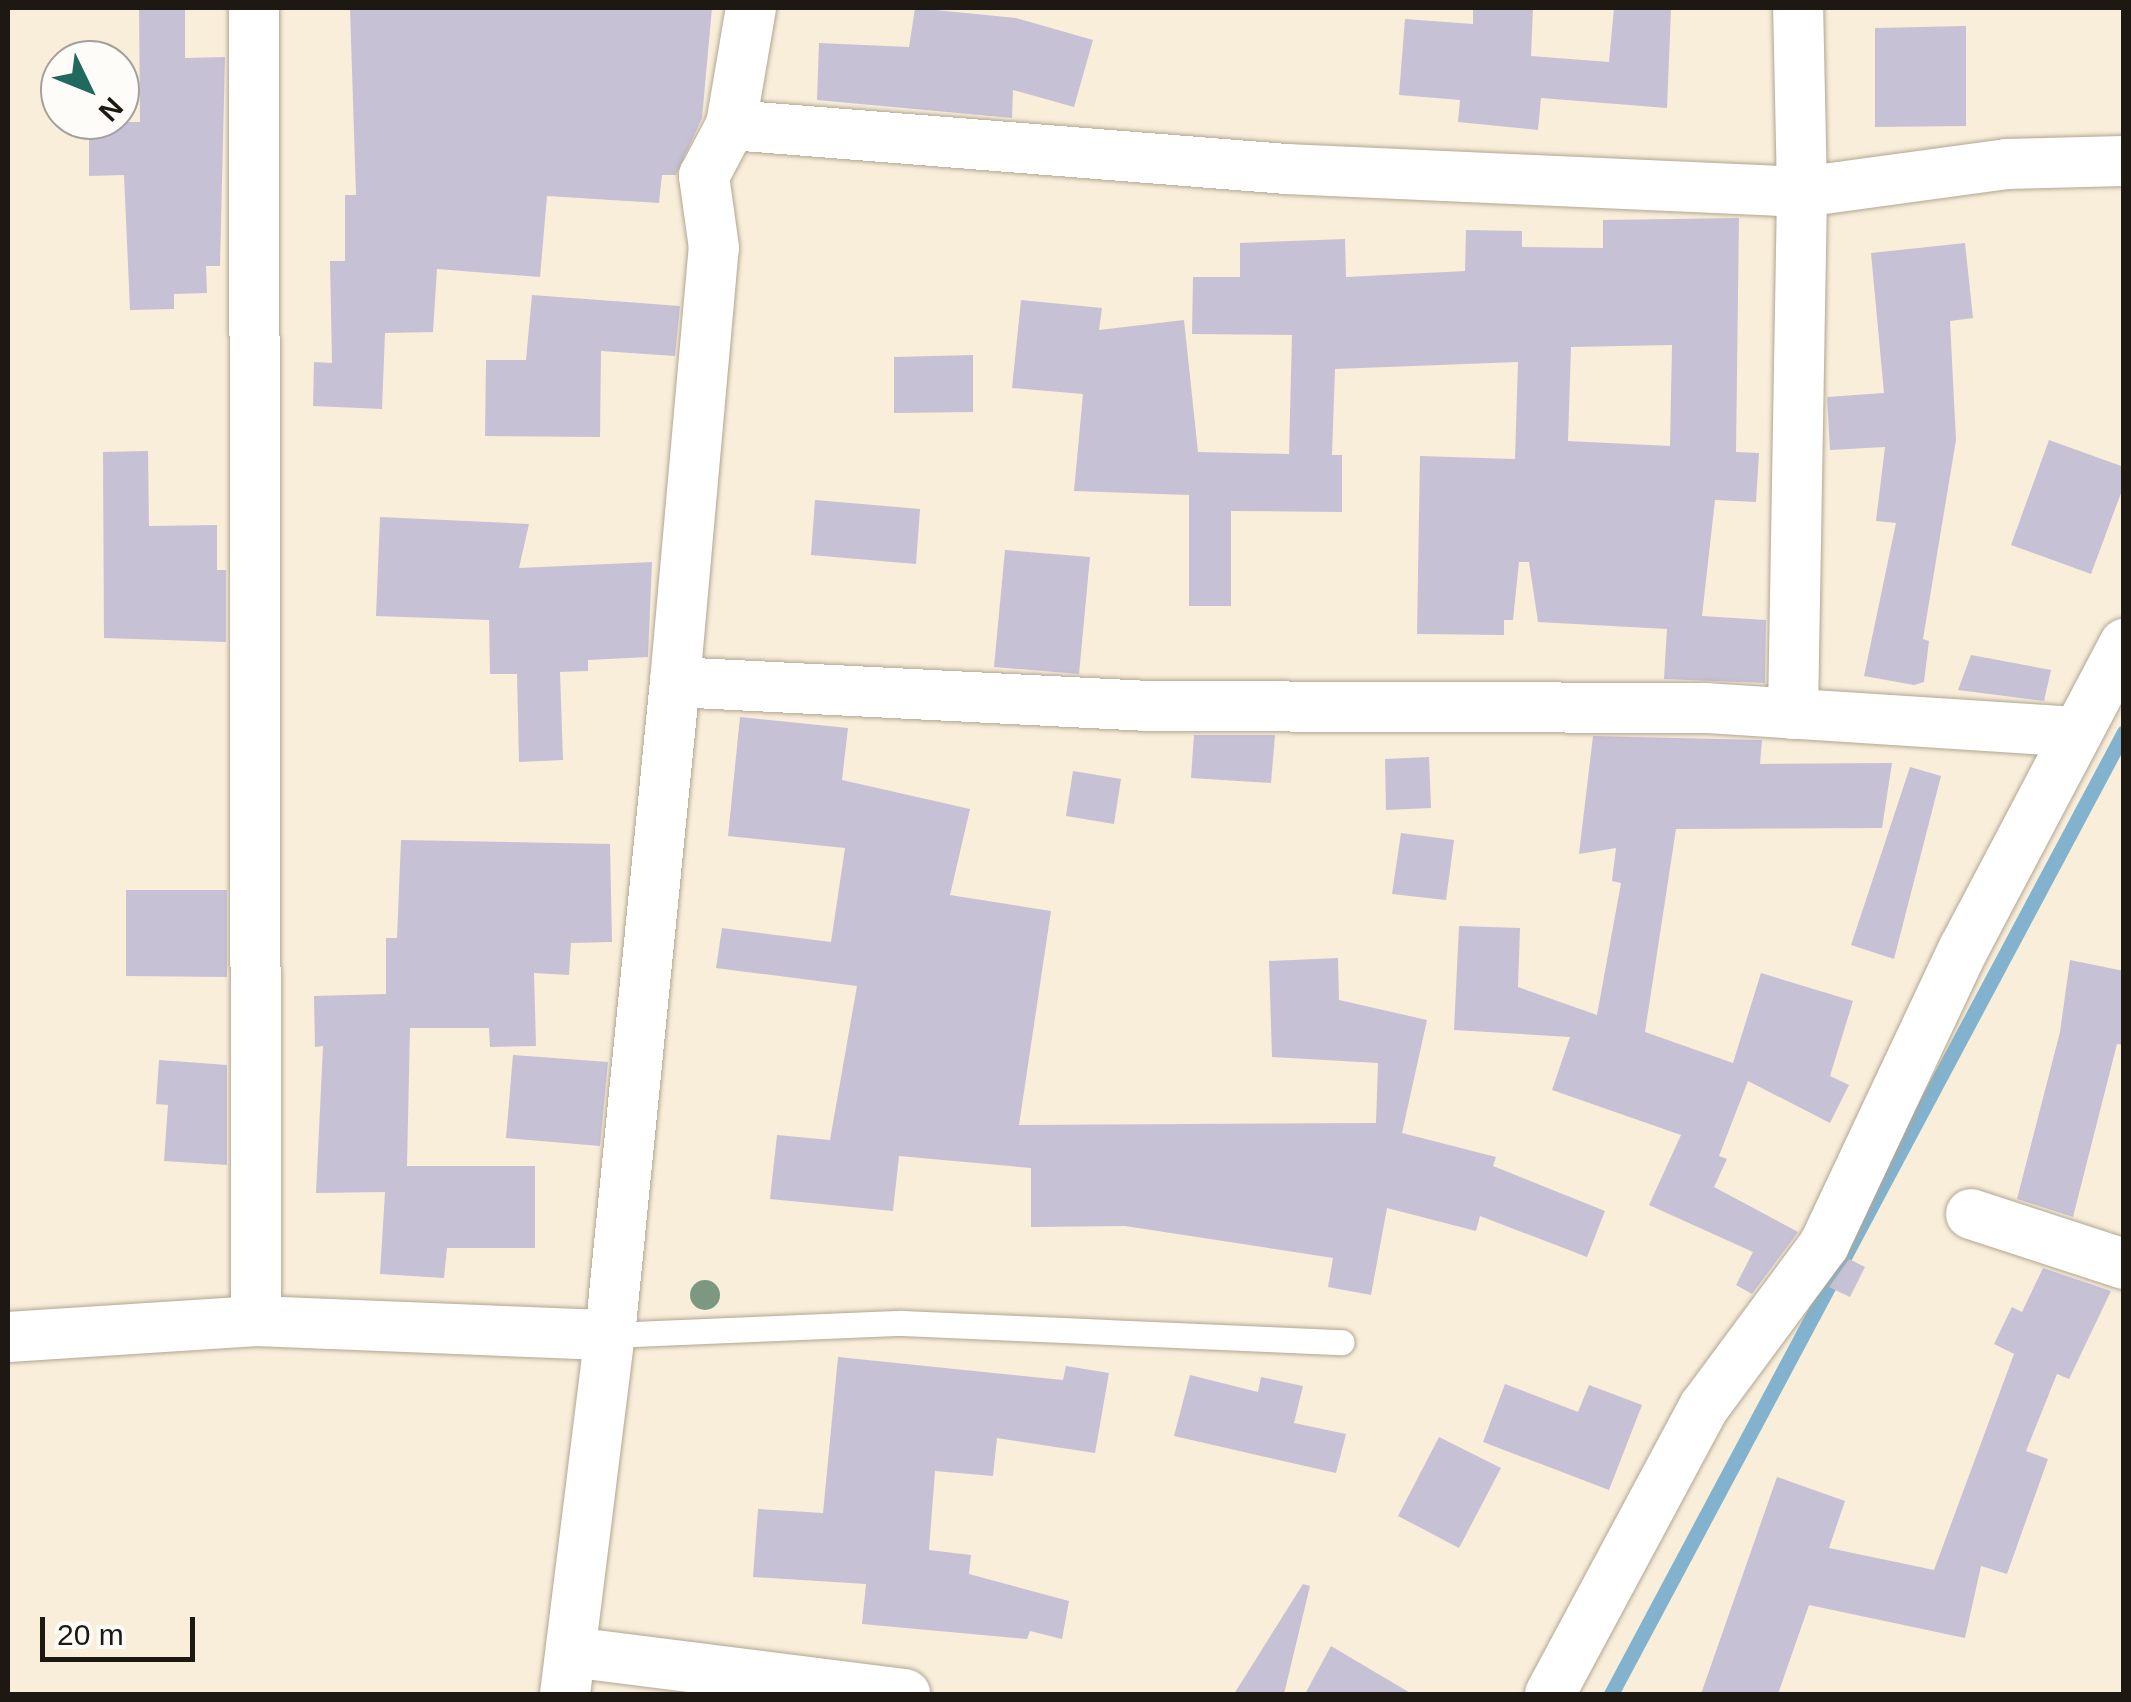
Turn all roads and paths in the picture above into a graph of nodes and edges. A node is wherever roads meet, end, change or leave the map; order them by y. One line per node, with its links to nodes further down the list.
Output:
1 (254, 8): 13 (street)
2 (751, 8): 4 (street)
3 (1798, 8): 6 (street)
4 (732, 125): 6 (street); 8 (street)
5 (2124, 161): 6 (street)
6 (1802, 192): 9 (street)
7 (2124, 644): 10 (street)
8 (675, 682): 9 (street); 14 (street)
9 (1792, 714): 10 (street)
10 (2076, 732): 19 (street)
11 (1971, 1214): 12 (street)
12 (2124, 1264)
13 (256, 1320): 14 (street); 15 (street)
14 (610, 1334): 16 (lane); 17 (street)
15 (8, 1337)
16 (1342, 1342)
17 (568, 1674): 18 (street)
18 (905, 1694)
19 (1550, 1694)

